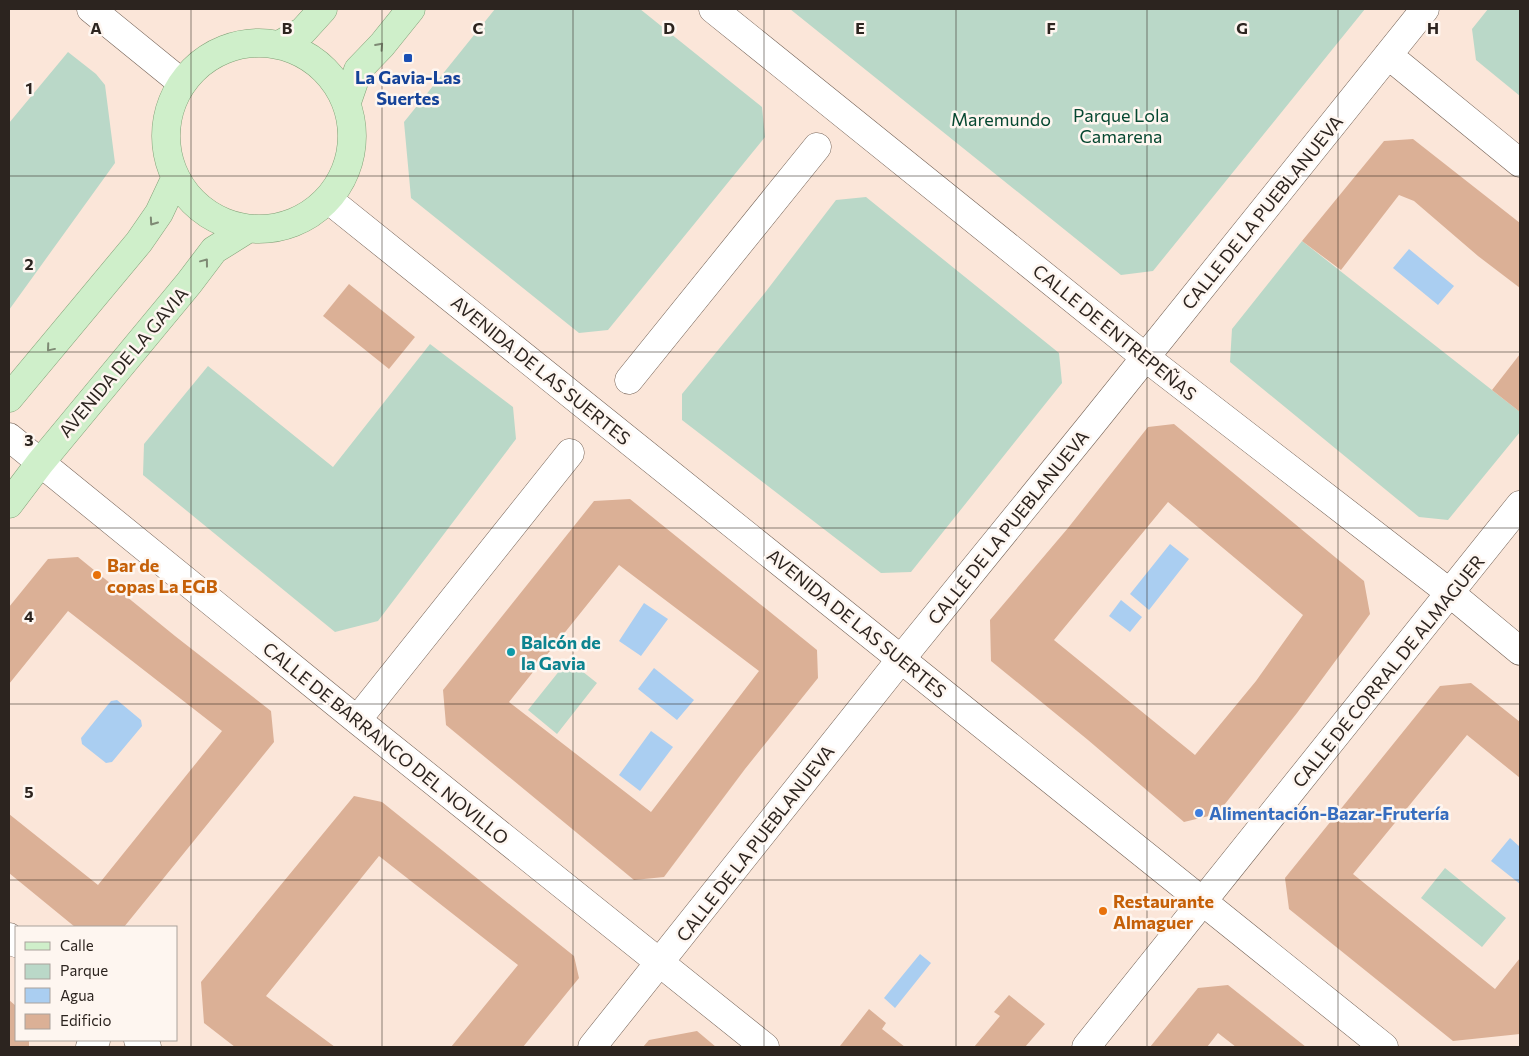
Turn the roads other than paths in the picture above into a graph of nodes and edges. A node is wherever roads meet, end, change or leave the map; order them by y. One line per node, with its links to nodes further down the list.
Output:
1 (91, 9): 8 (street)
2 (324, 9): 6 (main road)
3 (411, 9): 9 (main road, one-way to 3)
4 (713, 9): 15 (street, CALLE DE ENTREPEÑAS)
5 (1425, 9): 7 (street, CALLE DE LA PUEBLANUEVA)
6 (279, 45): 8 (main road); 9 (main road)
7 (1388, 55): 11 (street); 15 (street, CALLE DE LA PUEBLANUEVA)
8 (182, 83): 12 (main road)
9 (347, 102): 13 (main road)
10 (817, 147): 16 (street)
11 (1520, 163)
12 (175, 179): 14 (main road); 17 (main road, one-way to 17)
13 (329, 200): 14 (main road); 25 (street, AVENIDA DE LAS SUERTES)
14 (246, 230): 20 (main road, AVENIDA DE LA GAVIA, one-way to 14)
15 (1145, 357): 23 (street, CALLE DE ENTREPEÑAS); 25 (street, CALLE DE LA PUEBLANUEVA)
16 (630, 380)
17 (9, 398)
18 (9, 437): 20 (street, CALLE DE BARRANCO DEL NOVILLO)
19 (570, 453): 26 (street)
20 (40, 463): 21 (main road, AVENIDA DE LA GAVIA); 26 (street, CALLE DE BARRANCO DEL NOVILLO)
21 (9, 504)
22 (1520, 505): 23 (street, CALLE DE CORRAL DE ALMAGUER)
23 (1450, 593): 24 (street, CALLE DE ENTREPEÑAS); 27 (street, CALLE DE CORRAL DE ALMAGUER)
24 (1520, 651)
25 (901, 659): 27 (street, AVENIDA DE LAS SUERTES); 28 (street, CALLE DE LA PUEBLANUEVA)
26 (357, 720): 28 (street, CALLE DE BARRANCO DEL NOVILLO)
27 (1204, 902): 31 (street, CALLE DE CORRAL DE ALMAGUER); 32 (street, AVENIDA DE LAS SUERTES)
28 (660, 963): 29 (street, CALLE DE LA PUEBLANUEVA); 30 (street, CALLE DE BARRANCO DEL NOVILLO)
29 (592, 1047)
30 (765, 1047)
31 (1086, 1047)
32 (1384, 1047)

